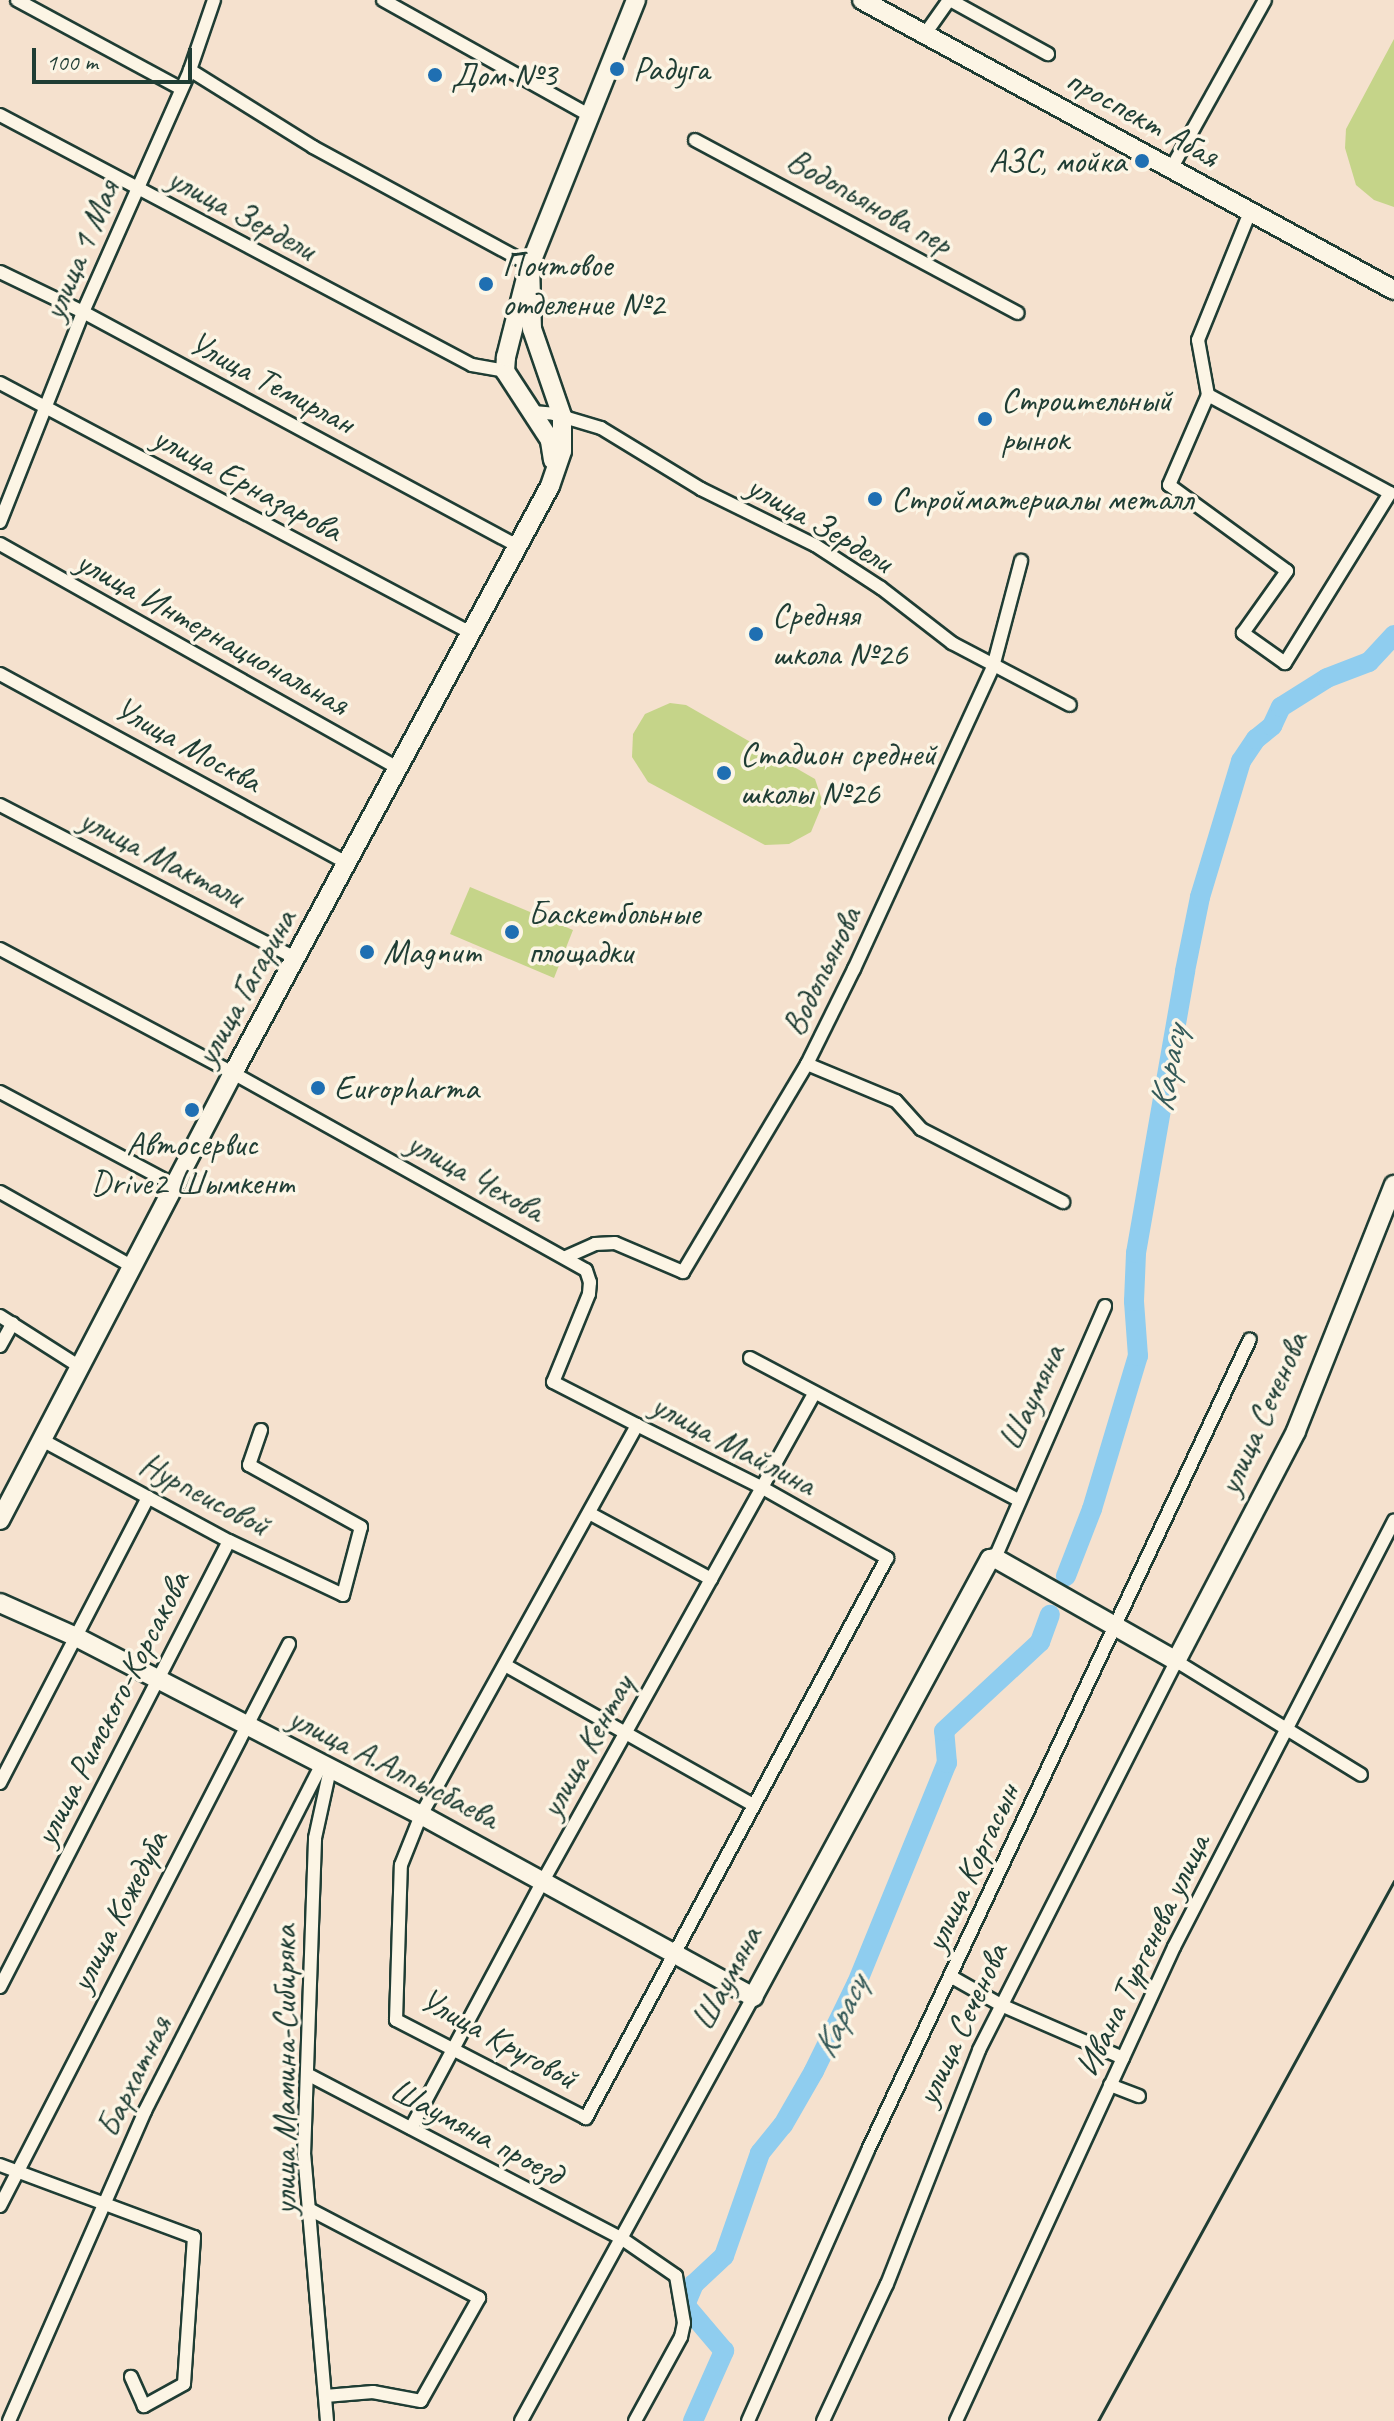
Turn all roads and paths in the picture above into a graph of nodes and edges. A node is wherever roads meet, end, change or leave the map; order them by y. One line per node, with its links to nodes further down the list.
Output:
1 (17, 0): 11 (street)
2 (214, 0): 10 (street, улица 1 Мая)
3 (383, 0): 13 (street)
4 (636, 0): 13 (main road, улица Гагарина)
5 (862, 0): 8 (main road, проспект Абая)
6 (950, 0): 8 (street); 9 (street)
7 (1265, 0): 15 (street)
8 (925, 34): 15 (main road, проспект Абая)
9 (1048, 54)
10 (190, 70): 11 (street, улица 1 Мая); 18 (street)
11 (180, 88): 16 (street, улица 1 Мая)
12 (0, 115): 16 (street, улица Зердели)
13 (589, 115): 18 (main road, улица Гагарина)
14 (695, 140): 22 (street, Водопьянова пер)
15 (1171, 169): 17 (main road, проспект Абая)
16 (136, 189): 21 (street, улица 1 Мая); 24 (street, улица Зердели)
17 (1250, 212): 20 (main road, проспект Абая); 28 (street)
18 (530, 265): 23 (main road, улица Гагарина)
19 (0, 272): 21 (street, Улица Темирлан)
20 (1394, 290)
21 (83, 312): 29 (street, улица 1 Мая); 35 (street, Улица Темирлан)
22 (1017, 313)
23 (522, 329): 24 (main road, улица Гагарина); 25 (main road, улица Гагарина)
24 (505, 371): 27 (main road, улица Гагарина)
25 (549, 380): 27 (main road); 31 (main road, улица Гагарина)
26 (0, 383): 29 (street, улица Ерназарова)
27 (518, 391): 30 (main road, улица Гагарина)
28 (1208, 395): 28 (street)
29 (46, 407): 33 (street, улица 1 Мая); 37 (street, улица Ерназарова)
30 (533, 412): 31 (street, улица Зердели); 32 (main road, улица Гагарина)
31 (562, 416): 32 (main road, улица Гагарина); 38 (street, улица Зердели)
32 (550, 486): 35 (main road, улица Гагарина)
33 (0, 522)
34 (0, 544): 41 (street, улица Интернациональная)
35 (515, 545): 37 (main road, улица Гагарина)
36 (1021, 561): 38 (street, Водопьянова)
37 (469, 632): 41 (main road, улица Гагарина)
38 (993, 667): 40 (street, улица Зердели); 46 (street, Водопьянова)
39 (0, 674): 43 (street, Улица Москва)
40 (1070, 705)
41 (399, 769): 43 (main road, улица Гагарина)
42 (0, 805): 45 (street, улица Мактали)
43 (348, 864): 45 (main road, улица Гагарина)
44 (0, 949): 47 (street, улица Чехова)
45 (297, 959): 47 (main road, улица Гагарина)
46 (807, 1064): 52 (street); 53 (street, Водопьянова)
47 (233, 1073): 50 (main road, улица Гагарина); 53 (street, улица Чехова)
48 (0, 1092): 50 (street)
49 (1394, 1185): 81 (main road, улица Сеченова)
50 (176, 1186): 54 (main road, улица Гагарина)
51 (0, 1192): 54 (street)
52 (1063, 1202)
53 (566, 1257): 62 (street, улица Чехова)
54 (133, 1267): 61 (main road, улица Гагарина)
55 (1105, 1306): 69 (street, Шаумяна)
56 (0, 1316): 57 (street)
57 (13, 1323): 59 (street); 61 (street)
58 (1250, 1339): 78 (street, улица Коргасын)
59 (0, 1346)
60 (750, 1358): 63 (street)
61 (80, 1367): 66 (main road, улица Гагарина)
62 (553, 1382): 64 (street, улица Майлина)
63 (814, 1394): 67 (street, улица Кентау); 69 (street)
64 (637, 1425): 67 (street, улица Майлина); 70 (street, Улица Круговой)
65 (261, 1430): 73 (street, Нурпеисовой)
66 (42, 1440): 68 (street, Нурпеисовой); 71 (main road, улица Гагарина)
67 (761, 1487): 74 (street, улица Майлина); 76 (street, улица Кентау)
68 (148, 1497): 73 (street, Нурпеисовой); 79 (street)
69 (1018, 1500): 75 (street, Шаумяна)
70 (589, 1513): 76 (street); 82 (street, Улица Круговой)
71 (0, 1520)
72 (1394, 1520): 85 (street, Ивана Тургенева улица)
73 (229, 1541): 83 (street, улица Римского-Корсакова)
74 (887, 1558): 90 (street, Улица Круговой)
75 (990, 1561): 78 (main road); 96 (main road, Шаумяна)
76 (711, 1579): 86 (street, улица Кентау)
77 (0, 1603): 79 (main road, улица А.Алпысбаева)
78 (1117, 1626): 81 (main road); 94 (street, улица Коргасын)
79 (74, 1636): 83 (main road, улица А.Алпысбаева); 89 (street)
80 (289, 1644): 84 (street, улица Кожедуба)
81 (1176, 1661): 85 (street); 97 (street, улица Сеченова)
82 (505, 1665): 86 (street); 91 (street, Улица Круговой)
83 (157, 1680): 84 (main road, улица А.Алпысбаева); 95 (street, улица Римского-Корсакова)
84 (244, 1726): 87 (main road, улица А.Алпысбаева); 105 (street, улица Кожедуба)
85 (1285, 1728): 88 (street); 99 (street, Ивана Тургенева улица)
86 (625, 1734): 90 (street); 92 (street, улица Кентау)
87 (326, 1766): 91 (main road, улица А.Алпысбаева); 100 (street, улица Мамина-Сибиряка); 106 (street, Бархатная)
88 (1361, 1775)
89 (0, 1783)
90 (753, 1805): 93 (street, Улица Круговой)
91 (421, 1815): 92 (main road, улица А.Алпысбаева); 98 (street, Улица Круговой)
92 (543, 1881): 93 (main road, улица А.Алпысбаева); 98 (street, улица Кентау)
93 (675, 1951): 96 (main road, улица А.Алпысбаева); 98 (street, Улица Круговой)
94 (950, 1976): 97 (street); 116 (street, улица Коргасын)
95 (0, 1987)
96 (753, 1997): 109 (street, Шаумяна)
97 (1001, 2005): 99 (street); 117 (street, улица Сеченова)
98 (452, 2050): 103 (street, улица Кентау)
99 (1123, 2058): 101 (street, Ивана Тургенева улица)
100 (307, 2074): 103 (street, Шаумяна проезд); 108 (street, улица Мамина-Сибиряка)
101 (1110, 2085): 102 (street); 118 (street, Ивана Тургенева улица)
102 (1139, 2096)
103 (411, 2128): 109 (street, Шаумяна проезд)
104 (0, 2165): 105 (street)
105 (17, 2171): 106 (street); 107 (street, улица Кожедуба)
106 (104, 2203): 110 (street); 112 (street, Бархатная)
107 (0, 2206)
108 (309, 2209): 111 (street, улица Мамина-Сибиряка); 111 (street)
109 (621, 2238): 114 (street, Шаумяна); 115 (street, Шаумяна проезд)
110 (131, 2377)
111 (325, 2396): 113 (street, улица Мамина-Сибиряка)
112 (9, 2421)
113 (327, 2421)
114 (521, 2421)
115 (635, 2421)
116 (748, 2421)
117 (823, 2421)
118 (956, 2421)

